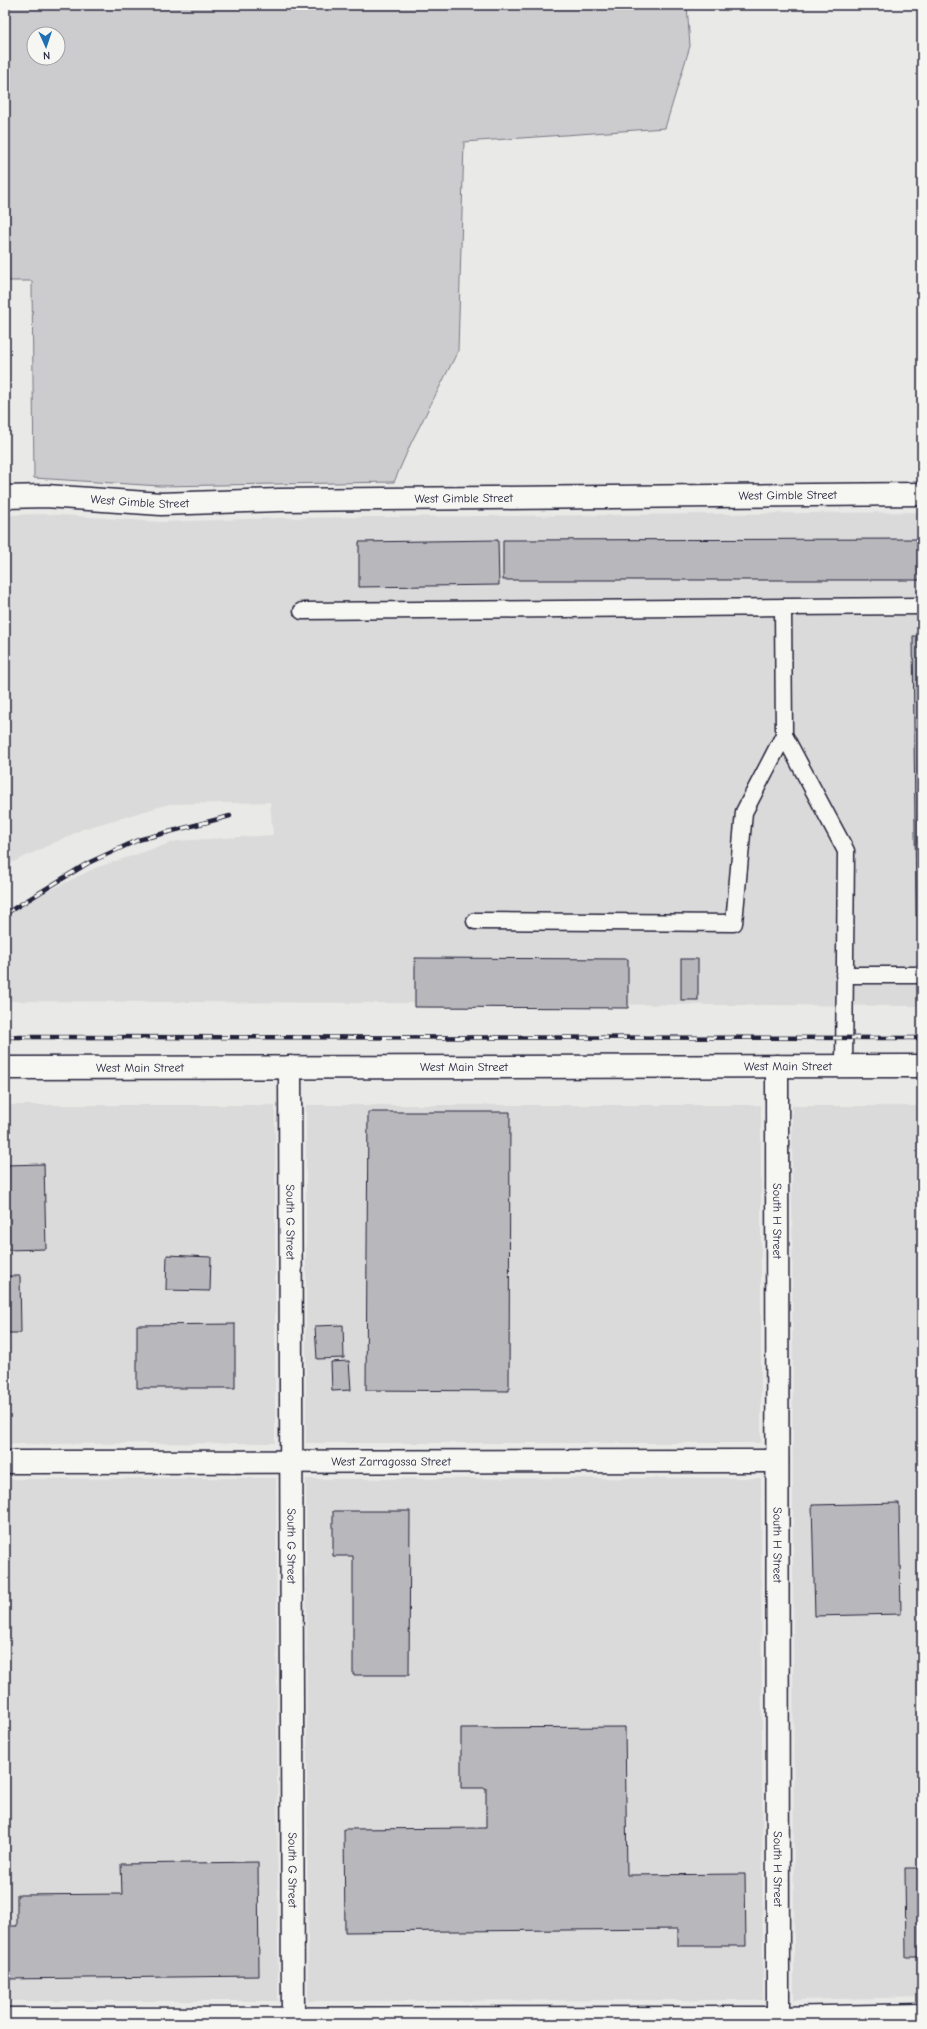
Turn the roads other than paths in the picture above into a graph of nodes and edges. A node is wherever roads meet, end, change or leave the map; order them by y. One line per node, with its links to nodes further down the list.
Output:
1 (922, 494): 2 (street, West Gimble Street)
2 (5, 497)
3 (922, 606): 4 (lane)
4 (783, 607): 5 (lane); 6 (lane)
5 (302, 611)
6 (784, 735): 7 (lane); 8 (lane)
7 (475, 921)
8 (844, 975): 9 (lane); 11 (lane)
9 (922, 975)
10 (777, 1066): 11 (street, West Main Street); 13 (street, West Main Street); 16 (street, South H Street)
11 (844, 1066): 12 (street, West Main Street)
12 (922, 1066)
13 (290, 1067): 14 (street, West Main Street); 15 (street, South G Street)
14 (5, 1068)
15 (291, 1461): 16 (street, West Zarragossa Street); 17 (street, West Zarragossa Street); 20 (street, South G Street)
16 (777, 1461): 21 (street, South H Street)
17 (5, 1462)
18 (922, 2015): 21 (street)
19 (5, 2019): 20 (street)
20 (293, 2021): 21 (street)
21 (778, 2021)

